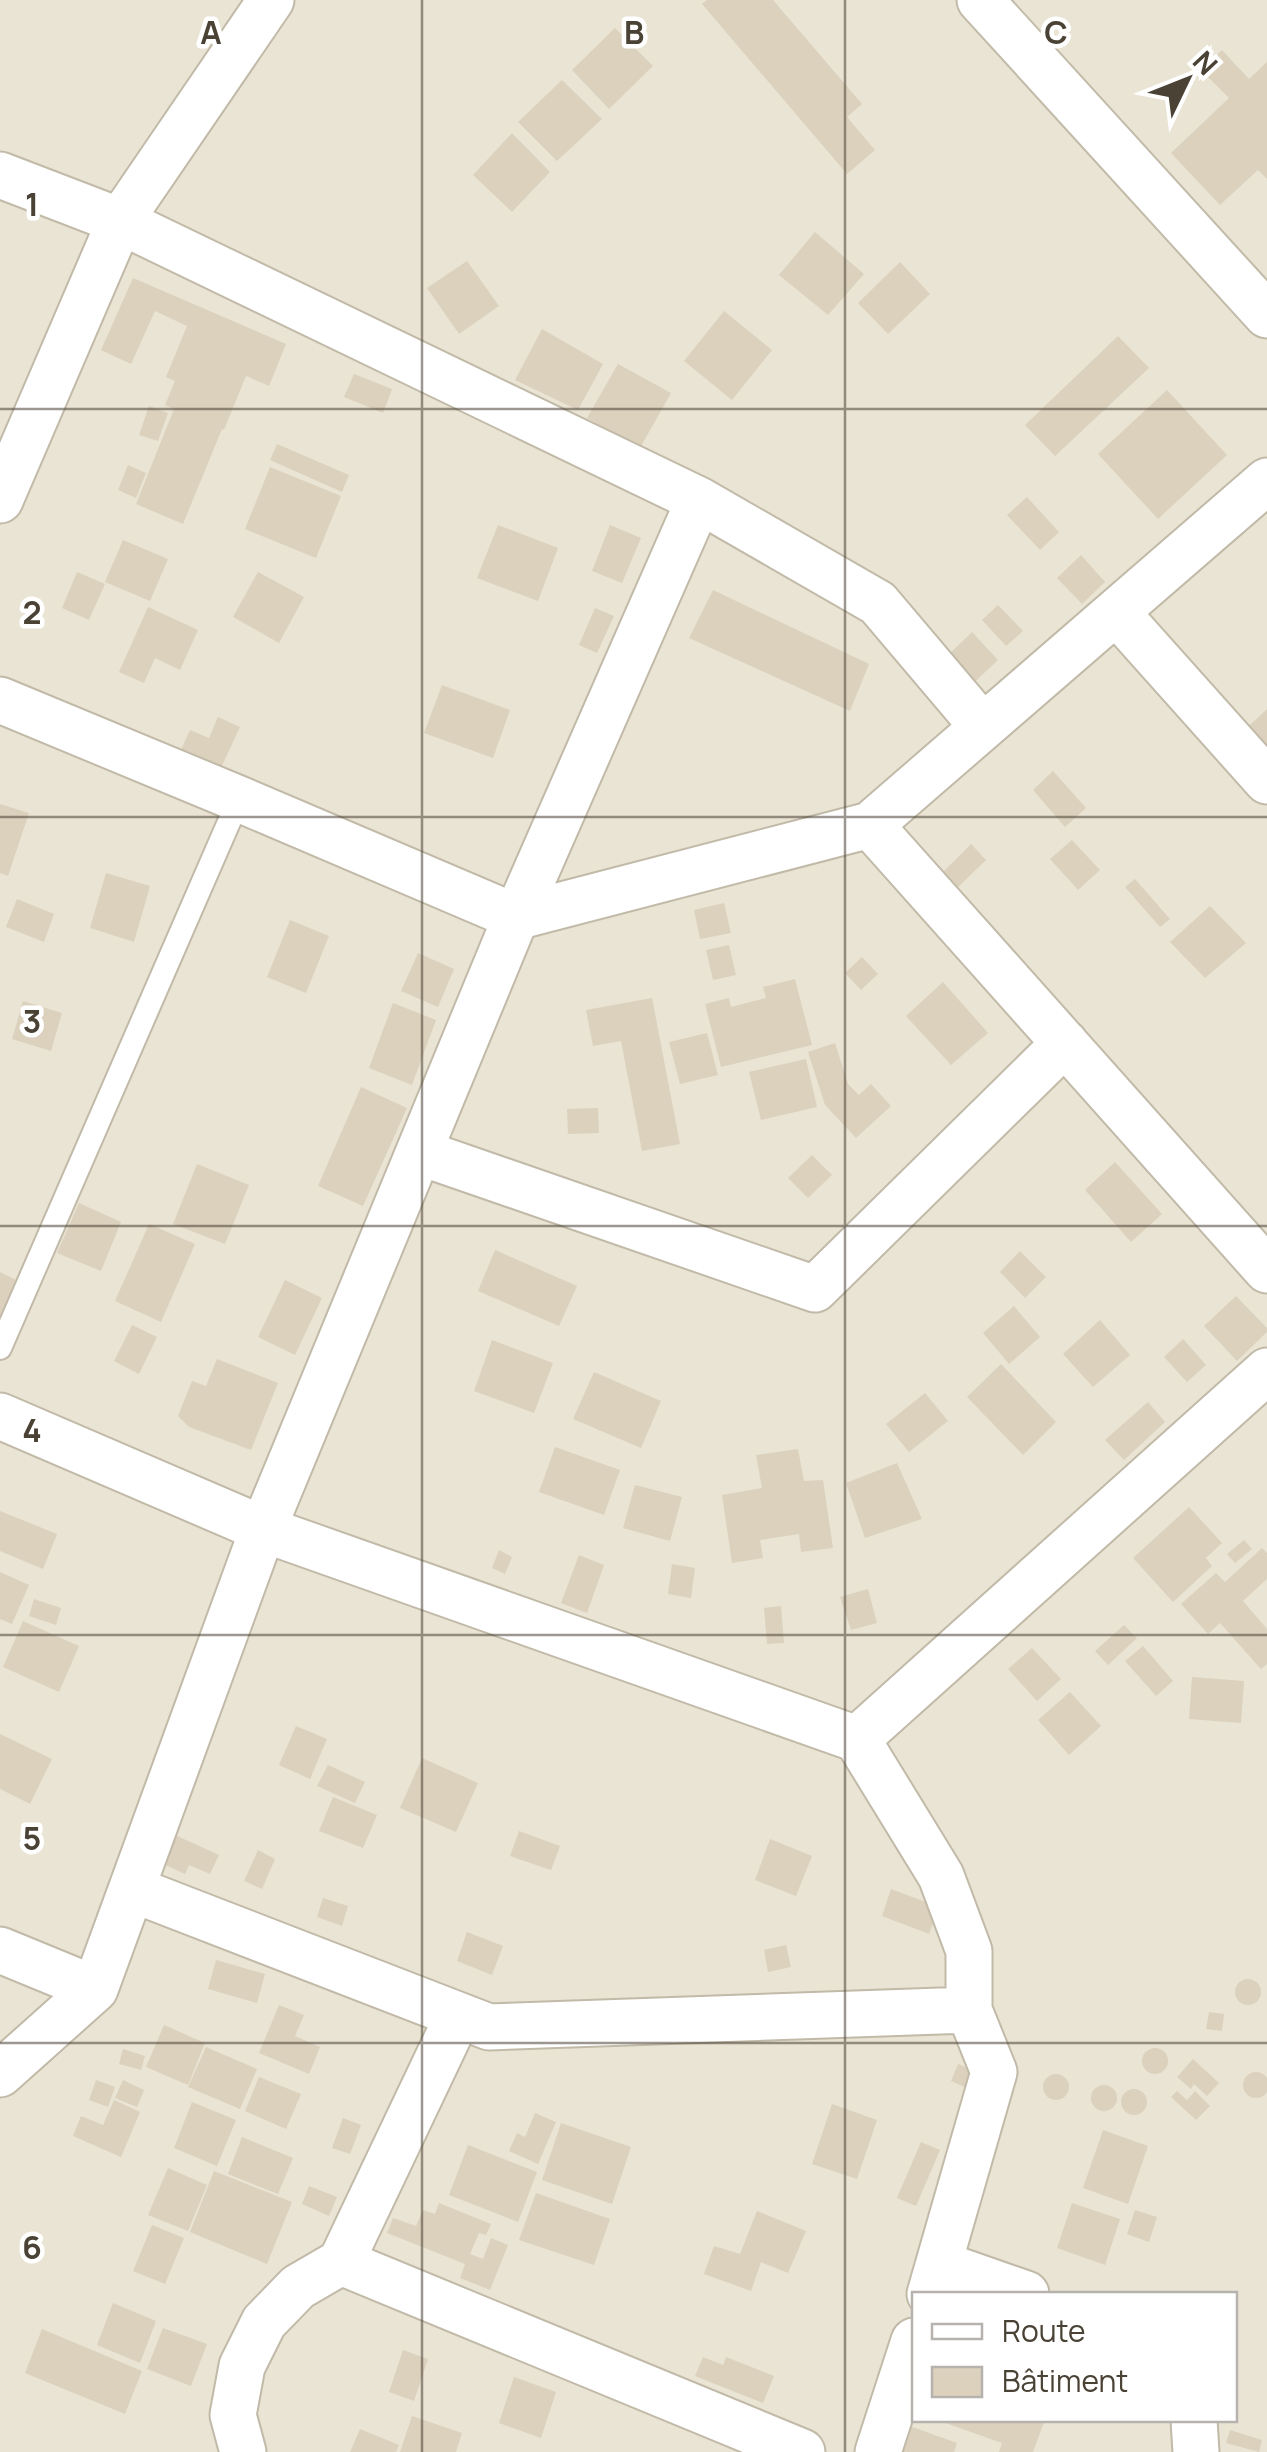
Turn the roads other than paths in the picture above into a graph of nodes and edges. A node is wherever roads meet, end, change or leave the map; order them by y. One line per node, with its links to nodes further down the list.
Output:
1 (271, 0): 4 (street)
2 (980, 0): 5 (street)
3 (0, 175): 4 (street)
4 (120, 221): 7 (street); 8 (street)
5 (1267, 315)
6 (1267, 481): 9 (street)
7 (0, 500)
8 (699, 500): 11 (street); 15 (street)
9 (1116, 612): 11 (street); 12 (street)
10 (0, 700): 13 (street)
11 (983, 727): 14 (street)
12 (1267, 780)
13 (238, 798): 15 (street); 19 (lane)
14 (870, 825): 15 (street); 16 (street)
15 (516, 917): 17 (street)
16 (1064, 1042): 17 (street); 18 (street)
17 (419, 1152): 22 (street)
18 (1267, 1270)
19 (0, 1348)
20 (1267, 1371): 23 (street)
21 (0, 1416): 22 (street)
22 (262, 1529): 23 (street); 24 (street)
23 (857, 1739): 27 (street)
24 (132, 1889): 26 (street); 28 (street)
25 (0, 1950): 26 (street)
26 (94, 1990): 29 (street)
27 (970, 2010): 28 (street); 31 (street)
28 (458, 2016): 30 (street)
29 (0, 2074)
30 (341, 2262): 35 (street); 36 (street)
31 (935, 2279): 32 (street)
32 (1014, 2292)
33 (912, 2347): 37 (street)
34 (1194, 2422): 38 (street)
35 (243, 2452)
36 (802, 2452)
37 (878, 2452)
38 (1196, 2452)

